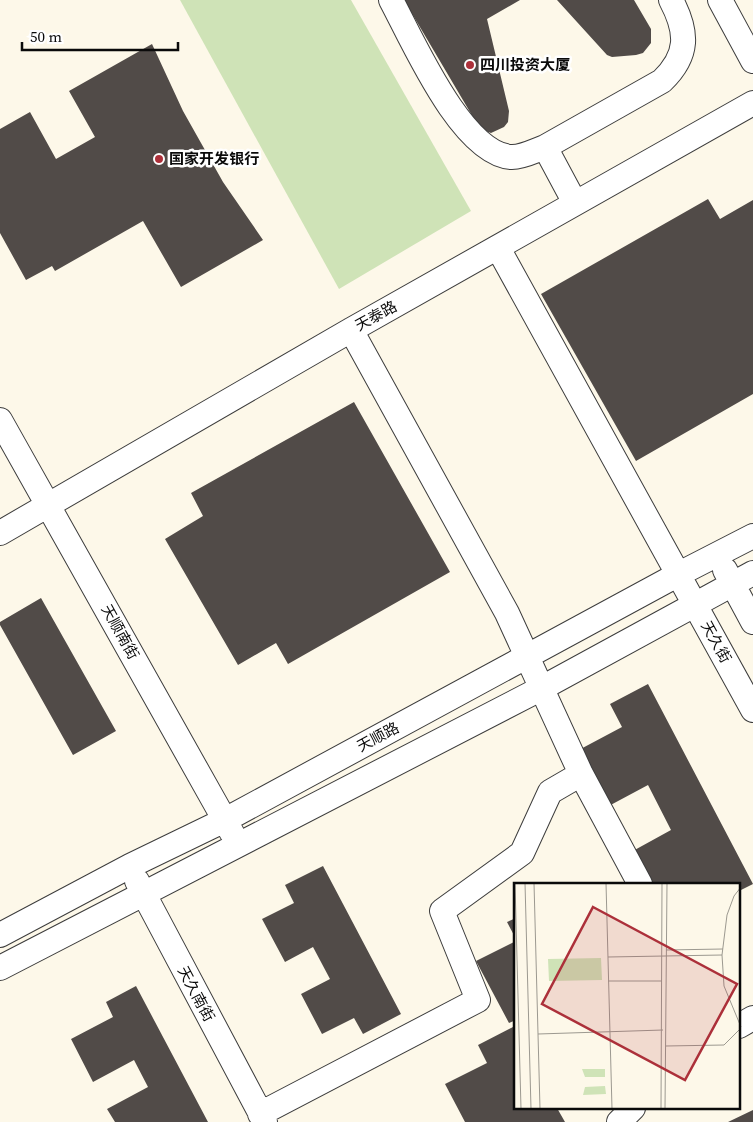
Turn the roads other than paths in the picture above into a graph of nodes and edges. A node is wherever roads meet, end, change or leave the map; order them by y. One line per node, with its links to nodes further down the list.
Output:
1 (391, 0): 6 (street)
2 (671, 0): 6 (street)
3 (720, 0): 4 (street)
4 (753, 61)
5 (753, 103): 7 (street, 天泰路)
6 (545, 147): 7 (street)
7 (575, 203): 8 (street, 天泰路)
8 (498, 248): 9 (street, 天泰路); 15 (street, 天久街)
9 (351, 330): 11 (street, 天泰路); 19 (street)
10 (0, 420): 11 (street, 天顺南街)
11 (49, 506): 12 (street, 天泰路); 23 (street, 天顺南街)
12 (0, 533)
13 (753, 536): 14 (street, 天顺路)
14 (717, 555): 15 (street, 天顺路); 16 (street)
15 (679, 574): 17 (street, 天久街); 19 (street, 天顺路)
16 (743, 579): 17 (street, 天顺路); 18 (street)
17 (695, 604): 20 (street, 天顺路); 21 (street, 天久街)
18 (753, 622)
19 (527, 656): 20 (street); 23 (street, 天顺路)
20 (542, 688): 22 (street); 24 (street, 天顺路)
21 (753, 710)
22 (581, 774): 26 (street); 33 (street)
23 (225, 820): 24 (street, 天顺南街); 25 (street, 天顺路)
24 (238, 844): 27 (street, 天顺路)
25 (130, 866): 27 (street, 天久南街); 28 (street, 天顺路)
26 (639, 883)
27 (142, 894): 29 (street, 天顺路); 33 (street, 天久南街)
28 (0, 935)
29 (0, 968)
30 (753, 1018): 31 (street)
31 (740, 1025)
32 (631, 1110): 34 (street)
33 (263, 1118)
34 (619, 1122)

